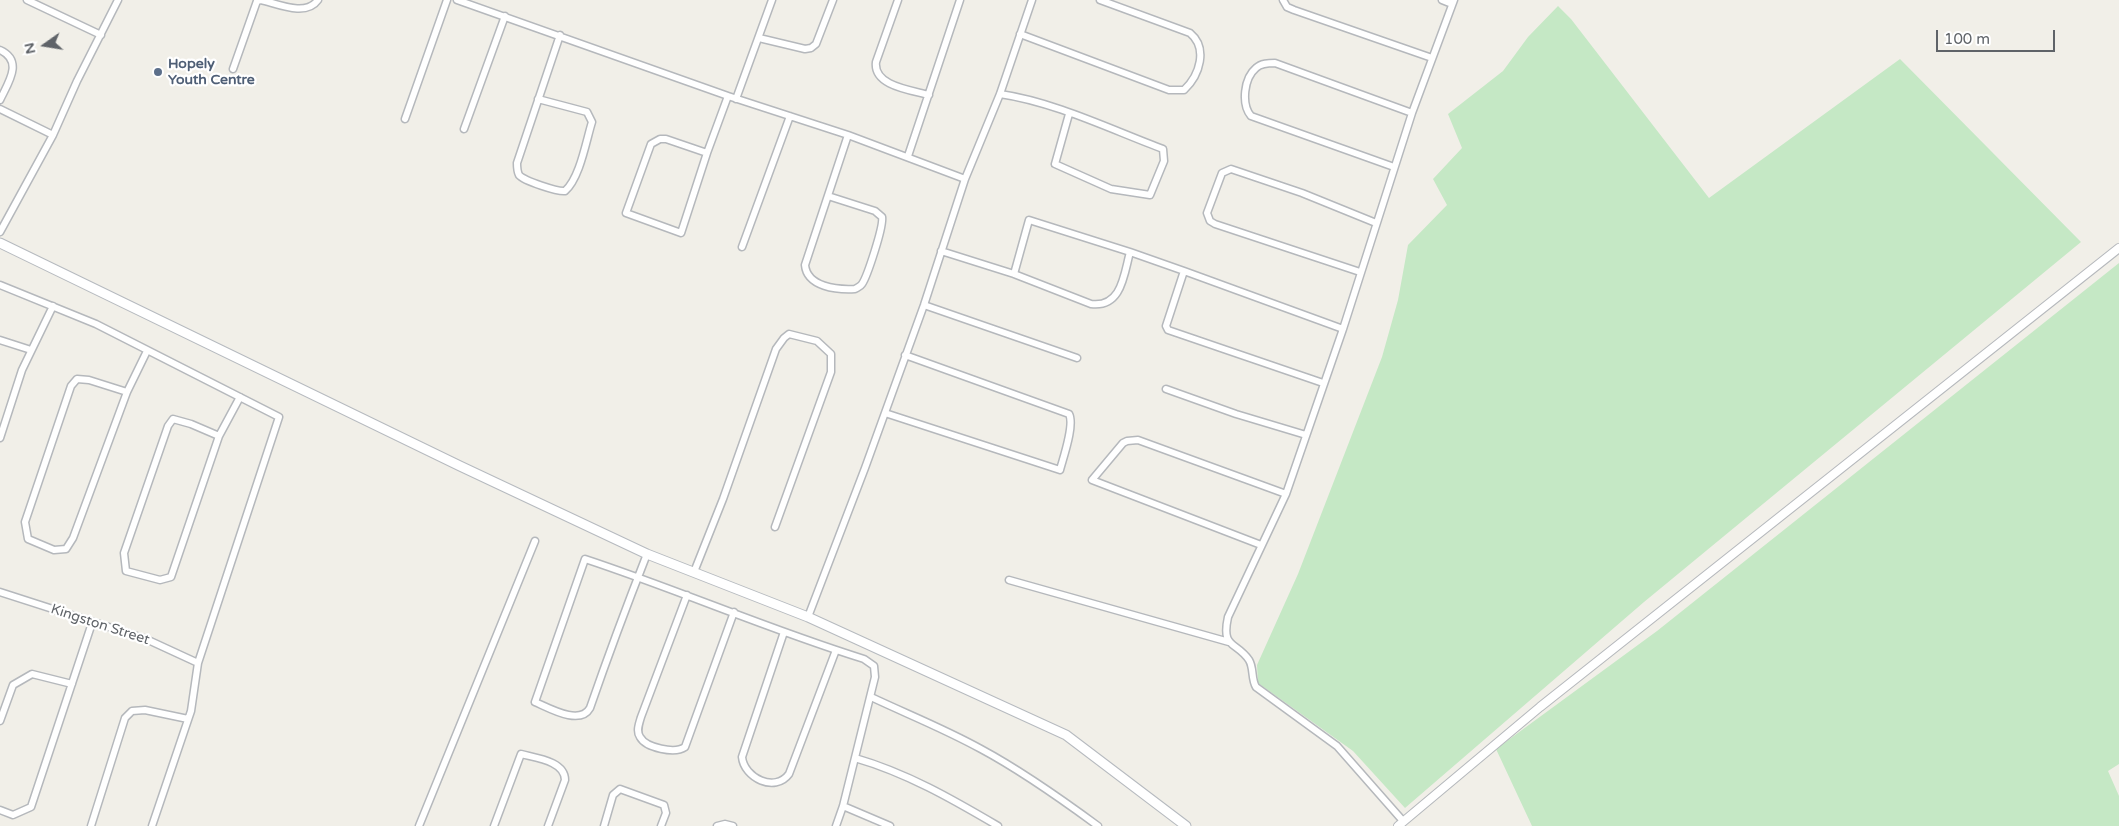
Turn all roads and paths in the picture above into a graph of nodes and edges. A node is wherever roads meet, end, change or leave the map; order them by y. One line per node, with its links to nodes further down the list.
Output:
1 (27, 0): 16 (street)
2 (46, 0): 16 (street)
3 (118, 0): 19 (street)
4 (318, 0): 24 (street)
5 (447, 0): 35 (street)
6 (457, 0): 17 (street)
7 (772, 0): 21 (street)
8 (833, 0): 21 (street)
9 (898, 0): 26 (street)
10 (960, 0): 26 (street)
11 (1032, 0): 18 (street)
12 (1100, 0): 18 (street)
13 (1283, 0): 23 (street)
14 (1442, 0): 15 (street)
15 (1453, 2): 23 (street)
16 (43, 7): 19 (street)
17 (505, 16): 20 (street); 36 (street)
18 (1020, 34): 25 (street)
19 (101, 35): 38 (street)
20 (560, 35): 27 (street); 28 (street)
21 (759, 38): 29 (street)
22 (0, 50): 30 (street)
23 (1432, 58): 32 (street)
24 (234, 69)
25 (1000, 94): 33 (street); 42 (street)
26 (928, 95): 40 (street)
27 (728, 96): 29 (street); 39 (street)
28 (538, 99): 28 (street)
29 (736, 99): 34 (street)
30 (0, 100)
31 (0, 109): 38 (street)
32 (1412, 113): 41 (street); 41 (street)
33 (1069, 114): 33 (street)
34 (790, 116): 37 (street); 47 (street)
35 (405, 119)
36 (464, 128)
37 (848, 134): 40 (street); 43 (street)
38 (53, 135): 45 (street)
39 (707, 153): 39 (street)
40 (908, 156): 42 (street)
41 (1394, 167): 44 (street)
42 (965, 179): 49 (street)
43 (828, 196): 43 (street)
44 (1376, 223): 52 (street); 52 (street)
45 (0, 232)
46 (0, 243): 75 (main road)
47 (742, 247)
48 (2119, 248): 95 (street)
49 (941, 251): 53 (street); 55 (street)
50 (1130, 252): 51 (street); 53 (street); 53 (street)
51 (1184, 271): 57 (street); 63 (street)
52 (1360, 272): 57 (street)
53 (1014, 274)
54 (0, 285): 56 (street)
55 (924, 305): 61 (street); 62 (street)
56 (53, 306): 59 (street); 60 (street)
57 (1344, 328): 63 (street)
58 (0, 340): 59 (street)
59 (31, 350): 70 (street)
60 (147, 351): 65 (street); 66 (street)
61 (905, 355): 67 (street); 67 (street)
62 (1077, 358)
63 (1323, 383): 68 (street)
64 (1166, 389): 68 (street)
65 (127, 392): 65 (street)
66 (240, 397): 69 (street); 87 (street)
67 (885, 413): 82 (street)
68 (1306, 435): 71 (street)
69 (219, 436): 69 (street)
70 (0, 438)
71 (1286, 494): 74 (street); 74 (street)
72 (775, 527): 76 (street)
73 (535, 541): 98 (street)
74 (1261, 545): 85 (street)
75 (647, 554): 76 (main road); 77 (street)
76 (694, 572): 82 (main road)
77 (638, 576): 77 (street); 80 (street)
78 (1009, 580): 85 (street)
79 (0, 592): 83 (street, Kingston Street)
80 (687, 595): 81 (street); 81 (street)
81 (734, 612): 84 (street)
82 (808, 617): 109 (main road)
83 (92, 623): 87 (street, Kingston Street); 88 (street)
84 (784, 632): 86 (street); 86 (street)
85 (1229, 642): 95 (street)
86 (836, 650): 89 (street)
87 (198, 663): 90 (street)
88 (72, 684): 91 (street); 94 (street)
89 (871, 697): 92 (street); 108 (street)
90 (188, 719): 96 (street); 97 (street)
91 (0, 721)
92 (855, 758): 93 (street); 107 (street)
93 (843, 806): 105 (street); 106 (street)
94 (0, 810)
95 (1400, 824)
96 (91, 826)
97 (152, 826)
98 (419, 826)
99 (494, 826): 100 (street)
100 (548, 826)
101 (604, 826): 102 (street)
102 (661, 826)
103 (717, 826): 104 (street)
104 (733, 826)
105 (836, 826)
106 (890, 826)
107 (998, 826)
108 (1098, 826)
109 (1186, 826)

